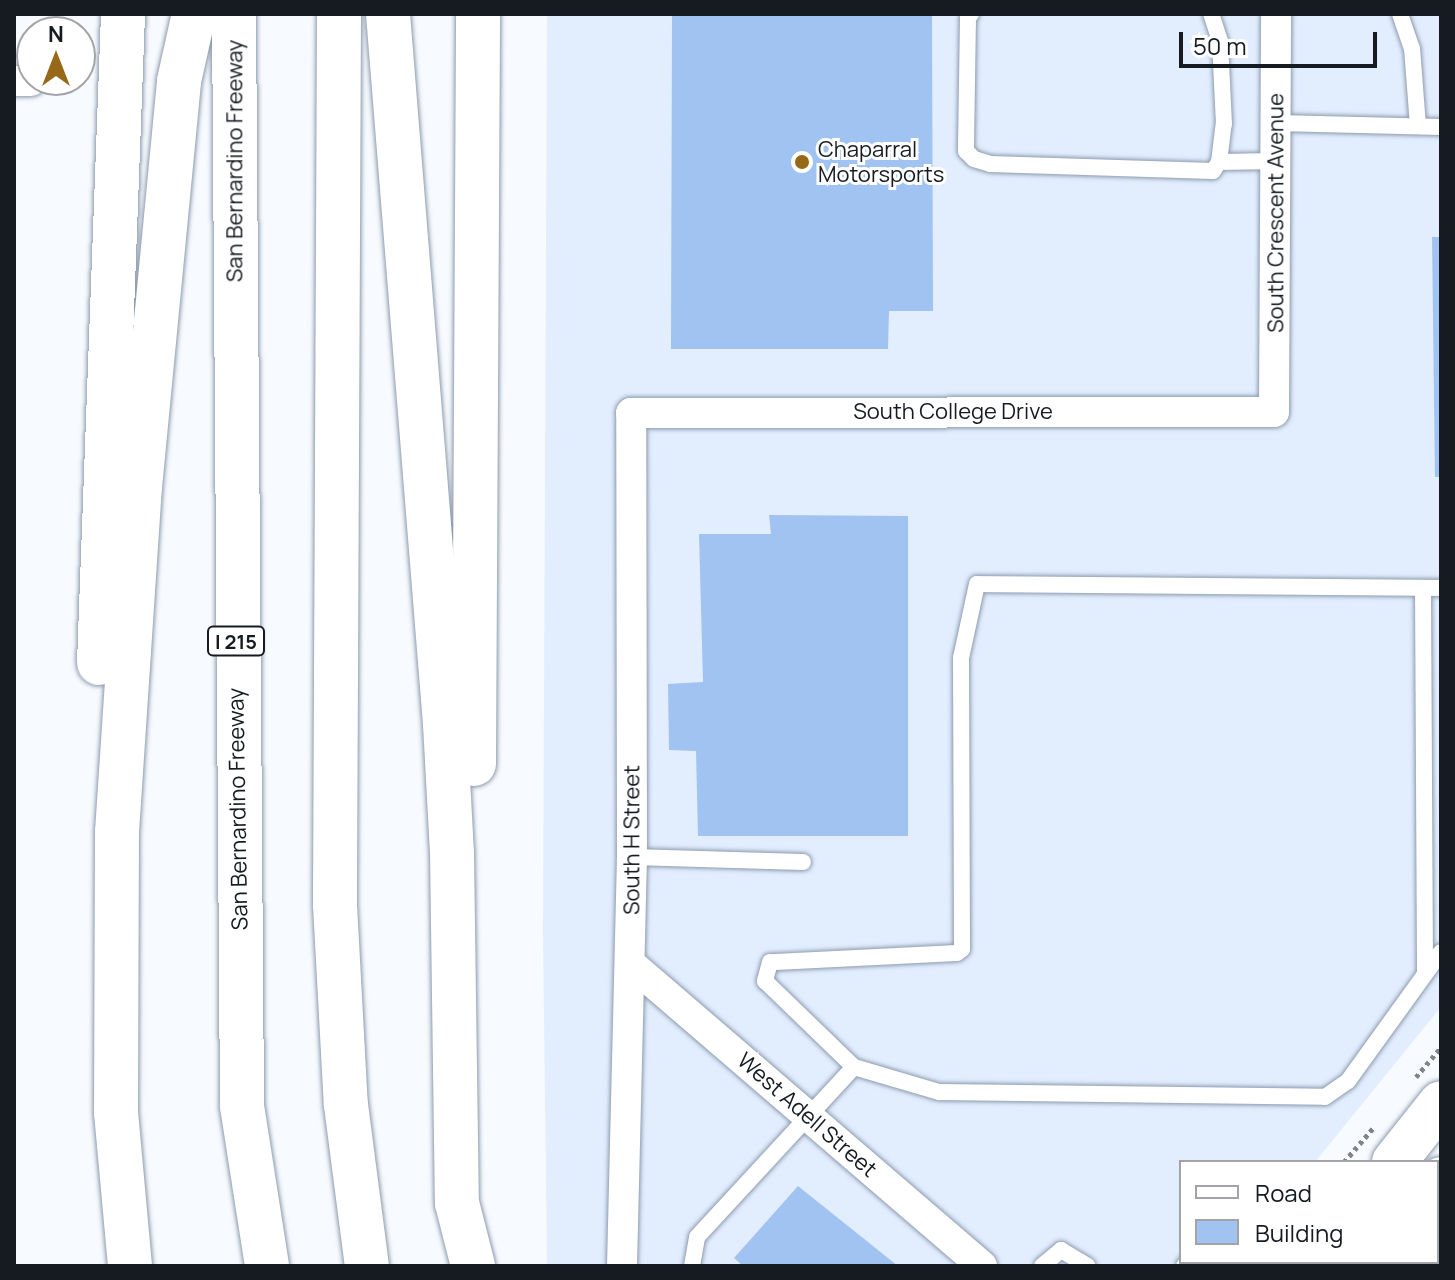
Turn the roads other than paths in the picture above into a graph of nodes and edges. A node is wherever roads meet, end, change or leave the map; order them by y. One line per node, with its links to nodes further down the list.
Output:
1 (123, 14): 29 (main road)
2 (194, 14): 30 (main road)
3 (234, 14): 31 (main road, San Bernardino Freeway / I 215)
4 (339, 14): 32 (main road)
5 (388, 14): 33 (main road)
6 (478, 14): 33 (main road)
7 (971, 14): 15 (lane)
8 (1211, 14): 15 (lane)
9 (1276, 14): 11 (street, South Crescent Avenue)
10 (1400, 14): 12 (lane)
11 (1277, 123): 12 (lane); 14 (street, South Crescent Avenue)
12 (1418, 126): 13 (lane)
13 (1441, 127)
14 (1277, 161): 15 (lane); 16 (street, South Crescent Avenue)
15 (1219, 162)
16 (1274, 412): 17 (street, South College Drive)
17 (631, 413): 20 (street, South H Street)
18 (1423, 588): 19 (lane); 24 (lane); 25 (lane)
19 (1441, 588)
20 (632, 857): 21 (lane); 23 (street, South H Street)
21 (803, 862)
22 (1441, 952): 24 (lane)
23 (631, 964): 27 (street, West Adell Street); 34 (street, South H Street)
24 (1425, 973): 25 (lane)
25 (854, 1067): 27 (lane)
26 (1441, 1103): 28 (main road)
27 (810, 1117): 35 (lane); 36 (street, West Adell Street)
28 (1396, 1160)
29 (108, 1266)
30 (130, 1266)
31 (267, 1266)
32 (367, 1266)
33 (474, 1266)
34 (622, 1266)
35 (692, 1266)
36 (982, 1266)
37 (1042, 1266): 38 (lane)
38 (1088, 1266)

